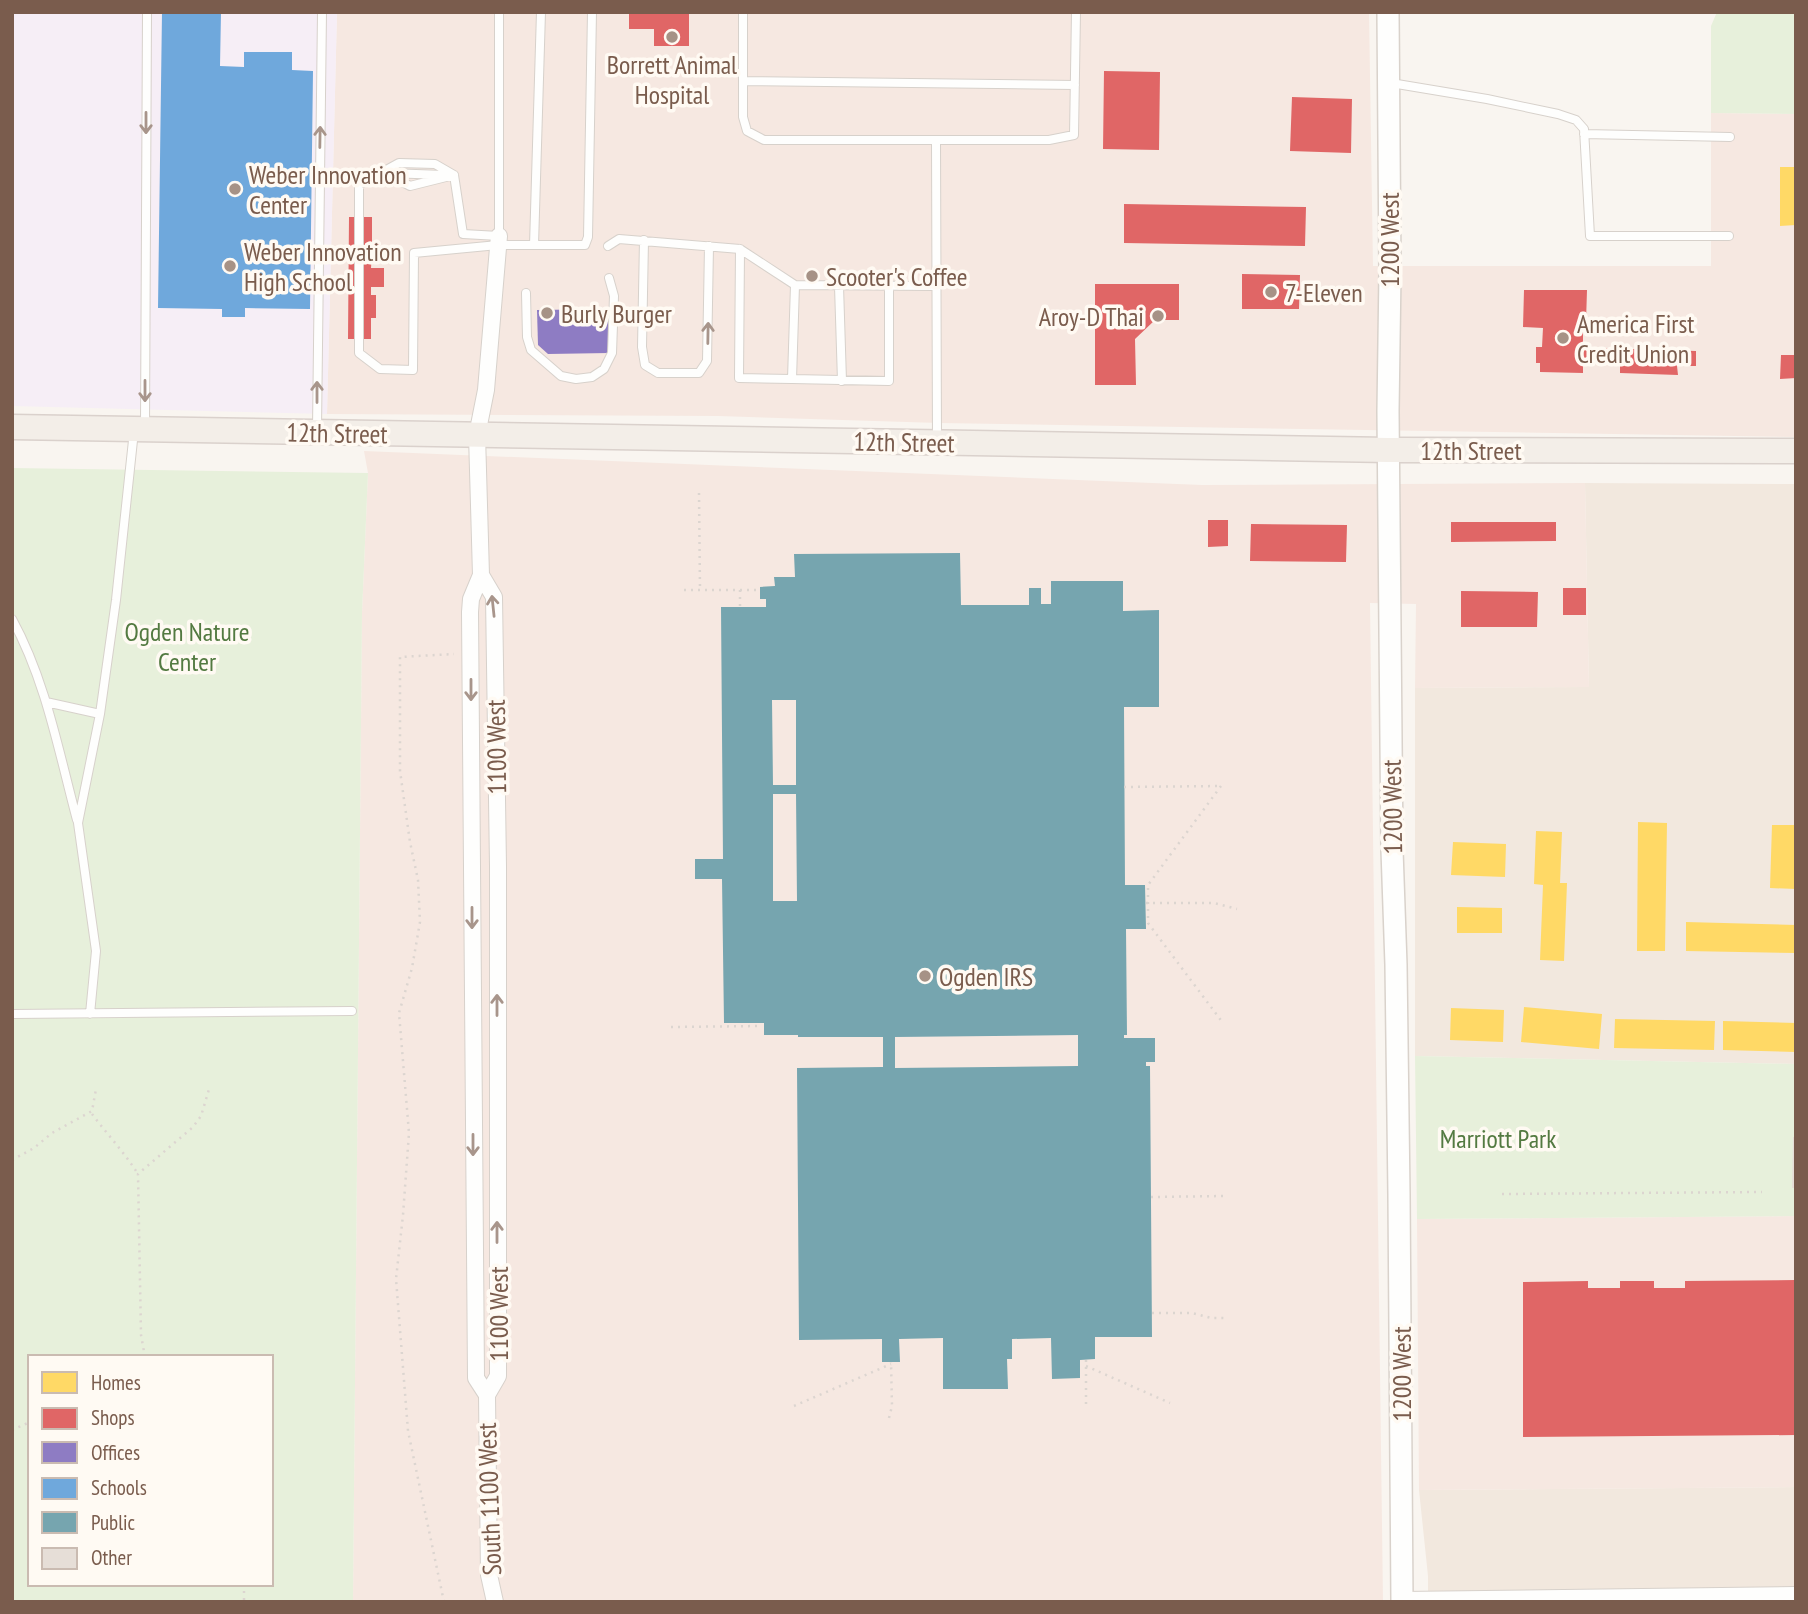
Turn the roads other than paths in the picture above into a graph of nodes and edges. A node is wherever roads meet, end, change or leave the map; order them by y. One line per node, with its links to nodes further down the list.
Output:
1 (147, 12): 33 (lane, one-way to 33)
2 (322, 12): 34 (lane, one-way to 2)
3 (499, 12): 18 (lane)
4 (541, 12): 20 (lane)
5 (592, 12): 20 (lane)
6 (743, 12): 9 (lane)
7 (1076, 12): 11 (lane)
8 (1388, 12): 10 (street, 1200 West)
9 (743, 81): 11 (lane); 14 (lane)
10 (1388, 82): 12 (lane); 37 (street, 1200 West)
11 (1075, 85): 14 (lane)
12 (1584, 134): 13 (lane); 17 (lane)
13 (1730, 137)
14 (936, 140): 28 (lane)
15 (383, 172): 16 (lane); 16 (lane); 18 (lane)
16 (454, 175): 18 (lane)
17 (1729, 236)
18 (498, 240): 20 (lane); 35 (street, 1100 West)
19 (645, 240): 21 (lane); 22 (lane); 22 (lane, one-way to 22)
20 (534, 245)
21 (608, 246)
22 (709, 246): 23 (lane)
23 (740, 249): 25 (lane); 30 (lane)
24 (610, 278): 29 (lane)
25 (795, 285): 26 (lane); 30 (lane)
26 (839, 286): 27 (lane); 31 (lane)
27 (889, 286): 28 (lane); 31 (lane)
28 (937, 286): 36 (lane)
29 (526, 293)
30 (792, 379): 31 (lane)
31 (842, 381)
32 (12, 428): 33 (main road, 12th Street)
33 (140, 430): 34 (main road, 12th Street); 44 (lane)
34 (317, 432): 35 (main road, 12th Street)
35 (477, 435): 36 (main road, 12th Street); 39 (street, 1100 West)
36 (937, 443): 37 (main road, 12th Street)
37 (1389, 450): 38 (main road, 12th Street); 52 (street, 1200 West)
38 (1796, 451)
39 (481, 575): 41 (street, 1100 West, one-way to 39); 42 (street, 1100 West)
40 (13, 618): 43 (lane)
41 (495, 647): 42 (street); 49 (street, 1100 West, one-way to 41)
42 (471, 650): 49 (street, 1100 West, one-way to 49)
43 (46, 702): 44 (lane); 45 (lane)
44 (100, 714): 45 (lane)
45 (78, 823): 48 (lane)
46 (352, 1011): 48 (lane)
47 (12, 1014): 48 (lane)
48 (90, 1014)
49 (486, 1395): 53 (street, South 1100 West)
50 (1796, 1595): 51 (street)
51 (1666, 1600): 52 (street)
52 (1402, 1601)
53 (495, 1602)

